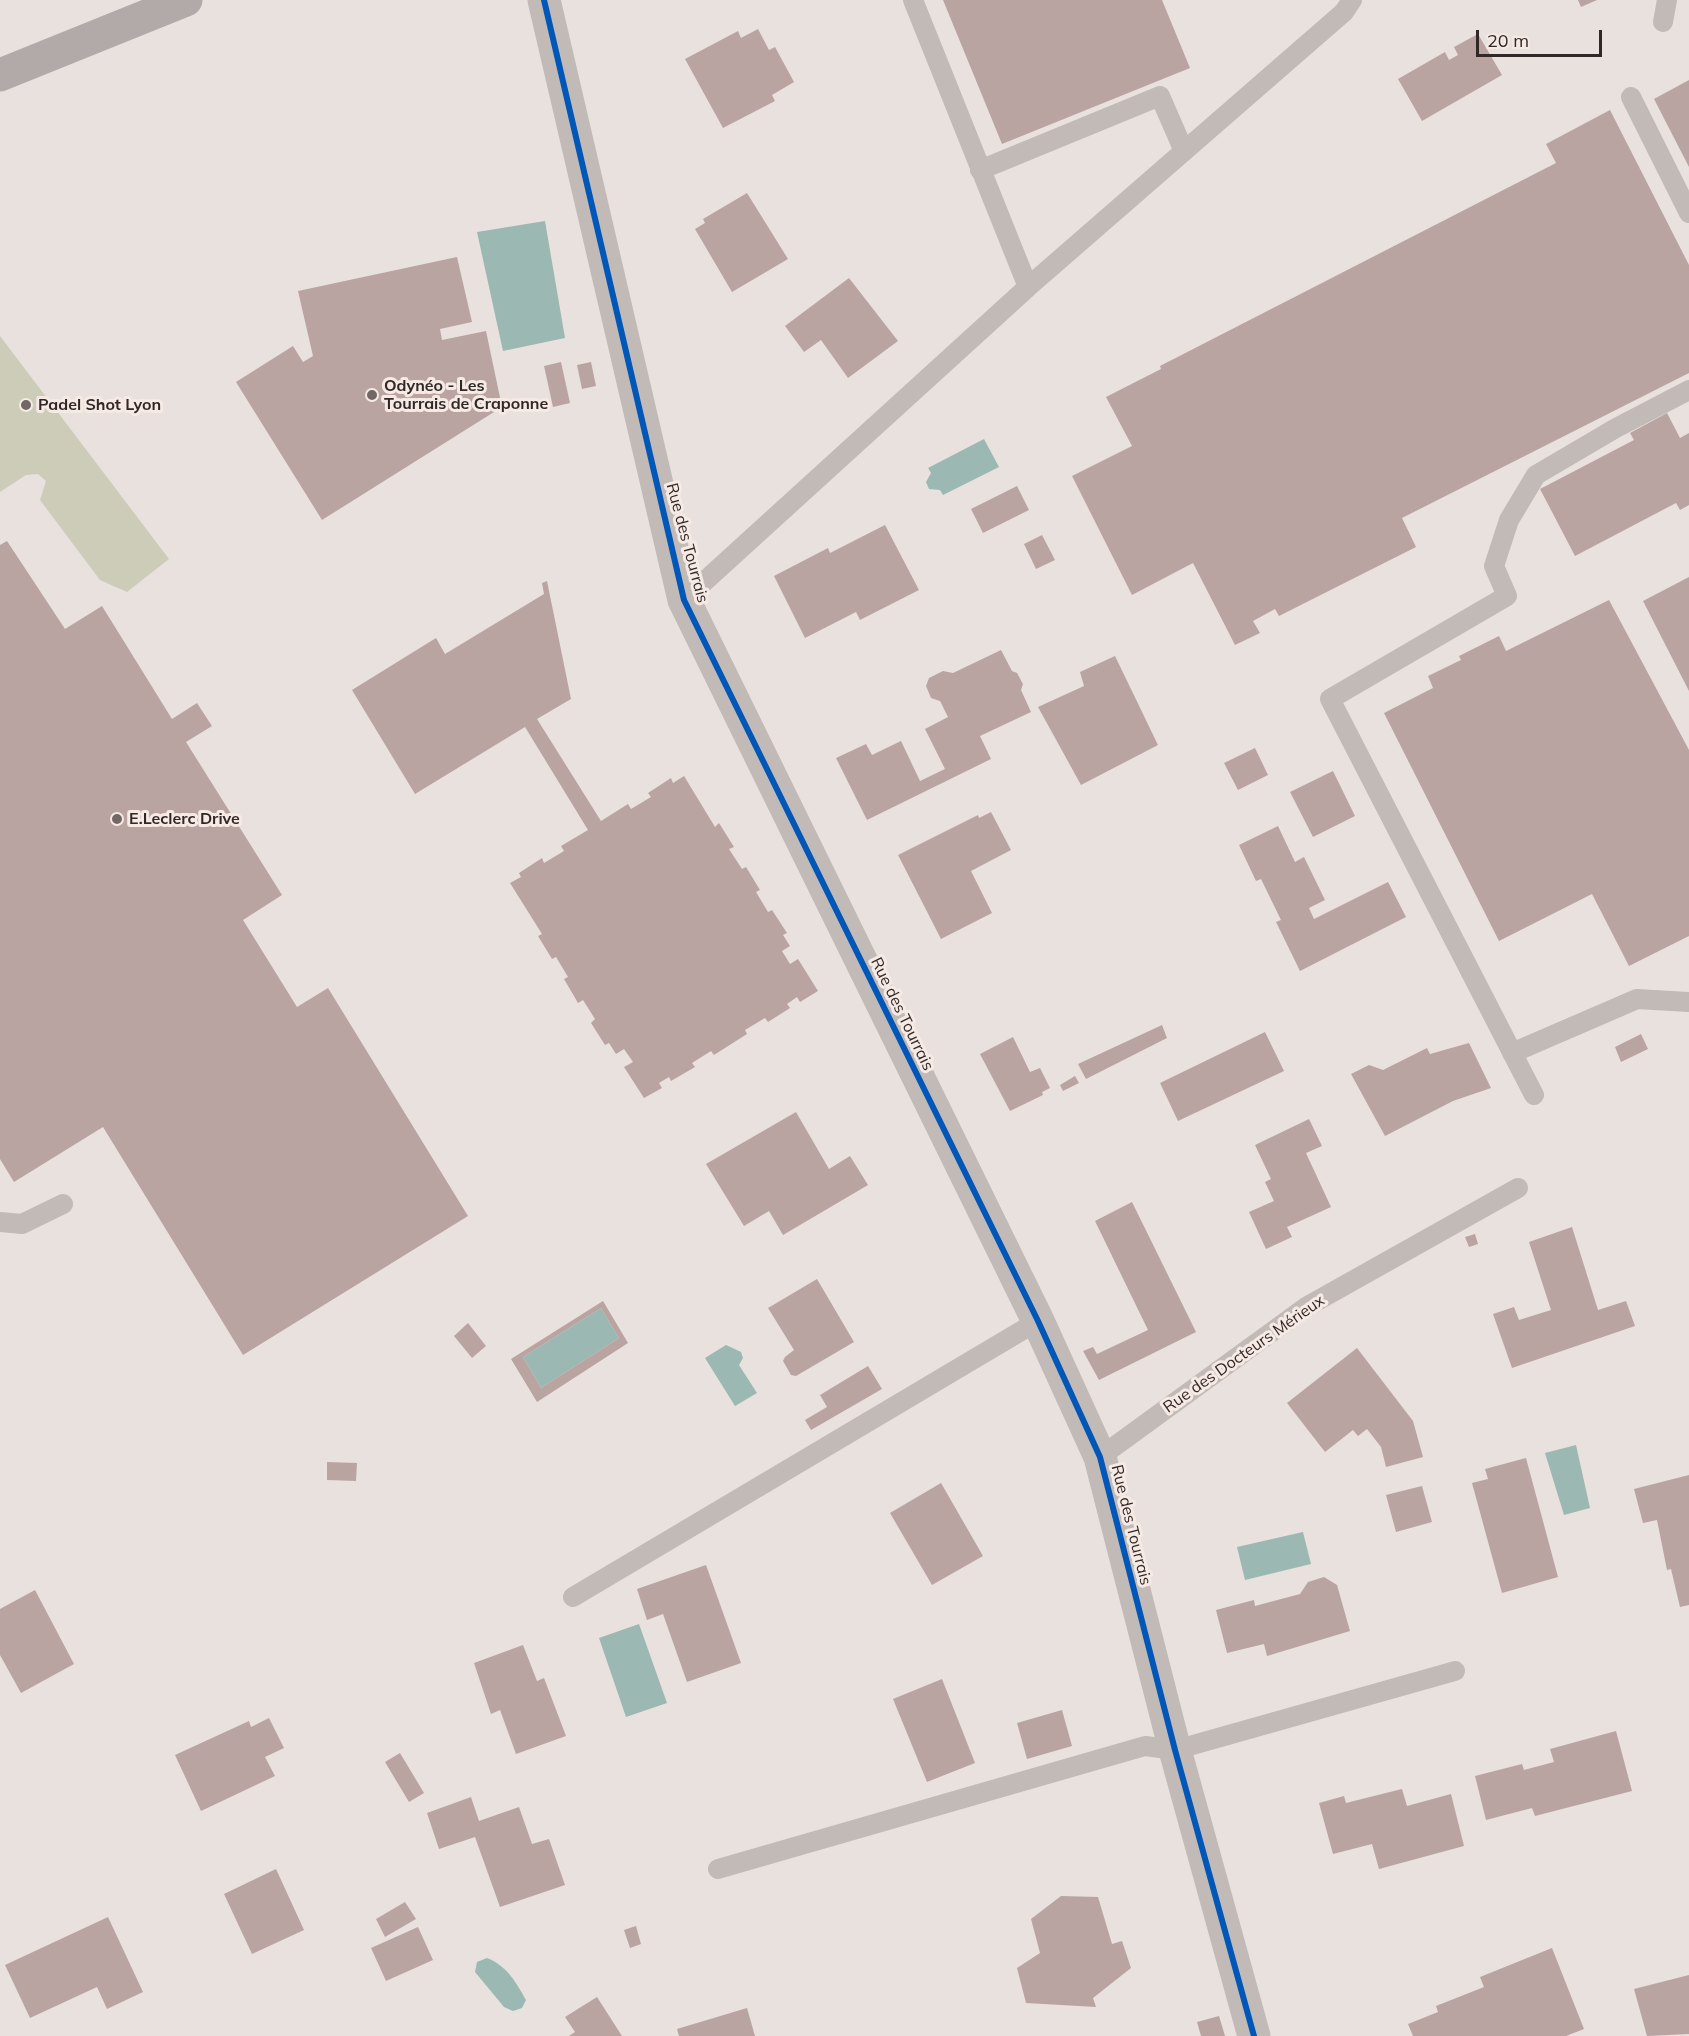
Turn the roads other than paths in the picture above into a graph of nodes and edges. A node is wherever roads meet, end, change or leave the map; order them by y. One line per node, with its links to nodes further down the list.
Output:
1 (186, 0): 6 (main road)
2 (544, 0): 15 (street, Rue des Tourrais)
3 (912, 0): 11 (lane)
4 (1353, 0): 10 (lane)
5 (1667, 0): 7 (lane)
6 (137, 9): 8 (main road)
7 (1663, 22)
8 (0, 75)
9 (1631, 97): 12 (lane)
10 (1183, 149): 11 (lane); 13 (lane)
11 (980, 170): 13 (lane)
12 (1689, 213)
13 (1028, 286): 15 (lane)
14 (1689, 390): 17 (lane)
15 (684, 600): 22 (street, Rue des Tourrais)
16 (1689, 1002): 17 (lane)
17 (1512, 1053): 18 (lane)
18 (1534, 1095)
19 (1518, 1188): 23 (lane, Rue des Docteurs Mérieux)
20 (63, 1204): 21 (lane)
21 (0, 1222)
22 (1038, 1321): 23 (street, Rue des Tourrais); 24 (lane)
23 (1100, 1457): 26 (street, Rue des Tourrais)
24 (573, 1598)
25 (1455, 1671): 26 (lane)
26 (1175, 1750): 27 (lane); 28 (street, Rue des Tourrais)
27 (717, 1869)
28 (1254, 2036)

